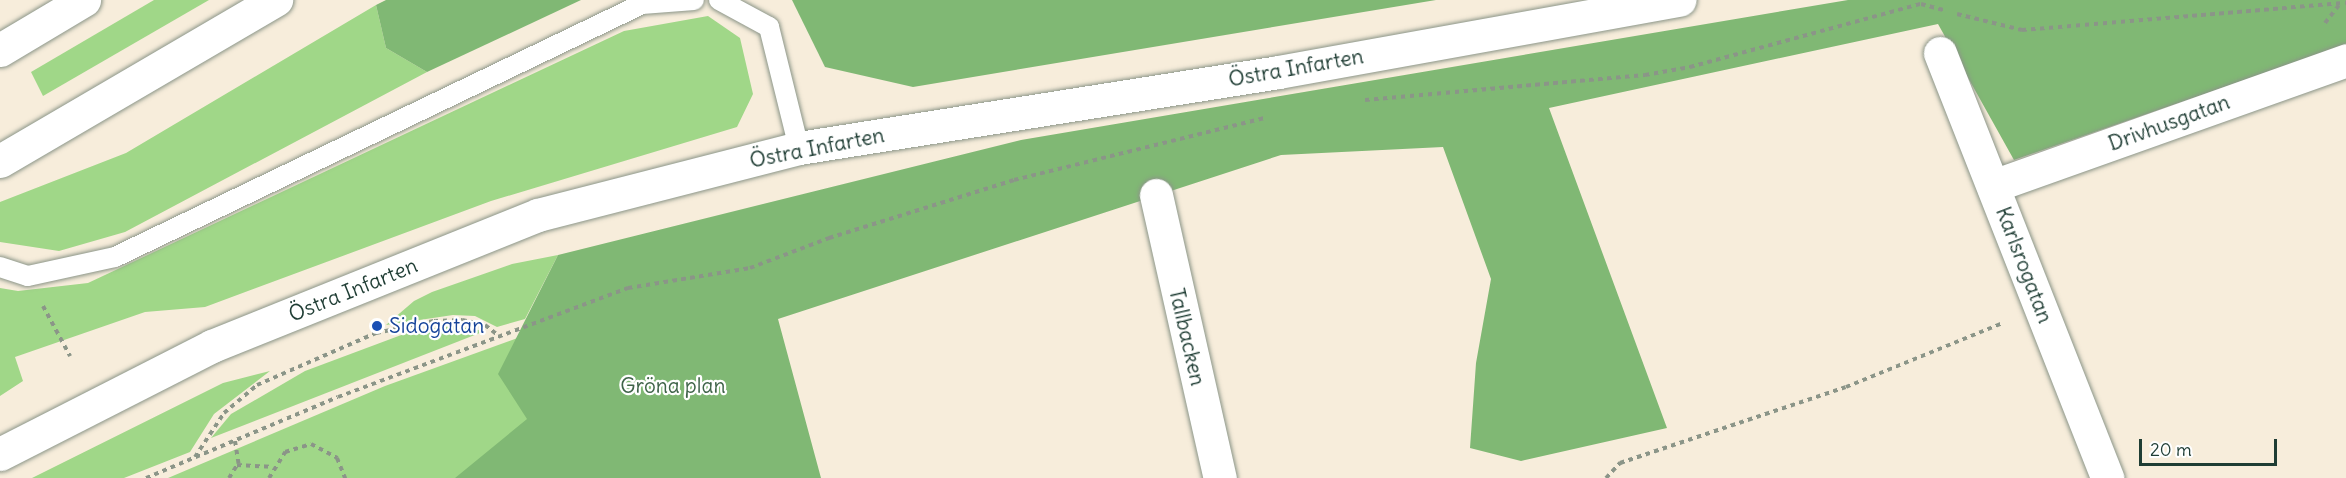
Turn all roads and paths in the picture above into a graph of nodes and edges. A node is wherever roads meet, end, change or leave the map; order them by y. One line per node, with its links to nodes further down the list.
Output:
1 (84, 0): 7 (main road)
2 (276, 0): 13 (main road)
3 (694, 0): 17 (lane)
4 (719, 0): 12 (lane)
5 (1680, 0): 12 (main road, Östra Infarten)
6 (2346, 3): 10 (path)
7 (0, 50)
8 (1940, 53): 14 (main road, Karlsrogatan)
9 (2346, 60): 14 (main road, Drivhusgatan)
10 (1362, 101)
11 (1270, 117): 19 (path)
12 (799, 148): 22 (main road, Östra Infarten)
13 (0, 161)
14 (1993, 186): 18 (main road, Karlsrogatan)
15 (1156, 195): 30 (main road, Tallbacken)
16 (0, 267): 17 (lane)
17 (27, 276): 20 (path)
18 (2040, 308): 31 (path); 32 (main road, Karlsrogatan)
19 (498, 336): 21 (path); 23 (path)
20 (70, 356)
21 (235, 441): 23 (path); 24 (path)
22 (0, 454)
23 (195, 458): 26 (path)
24 (240, 465): 25 (path); 27 (path)
25 (273, 467): 28 (path); 29 (path)
26 (146, 478)
27 (228, 478)
28 (269, 478)
29 (345, 478)
30 (1220, 478)
31 (1606, 478)
32 (2107, 478)

